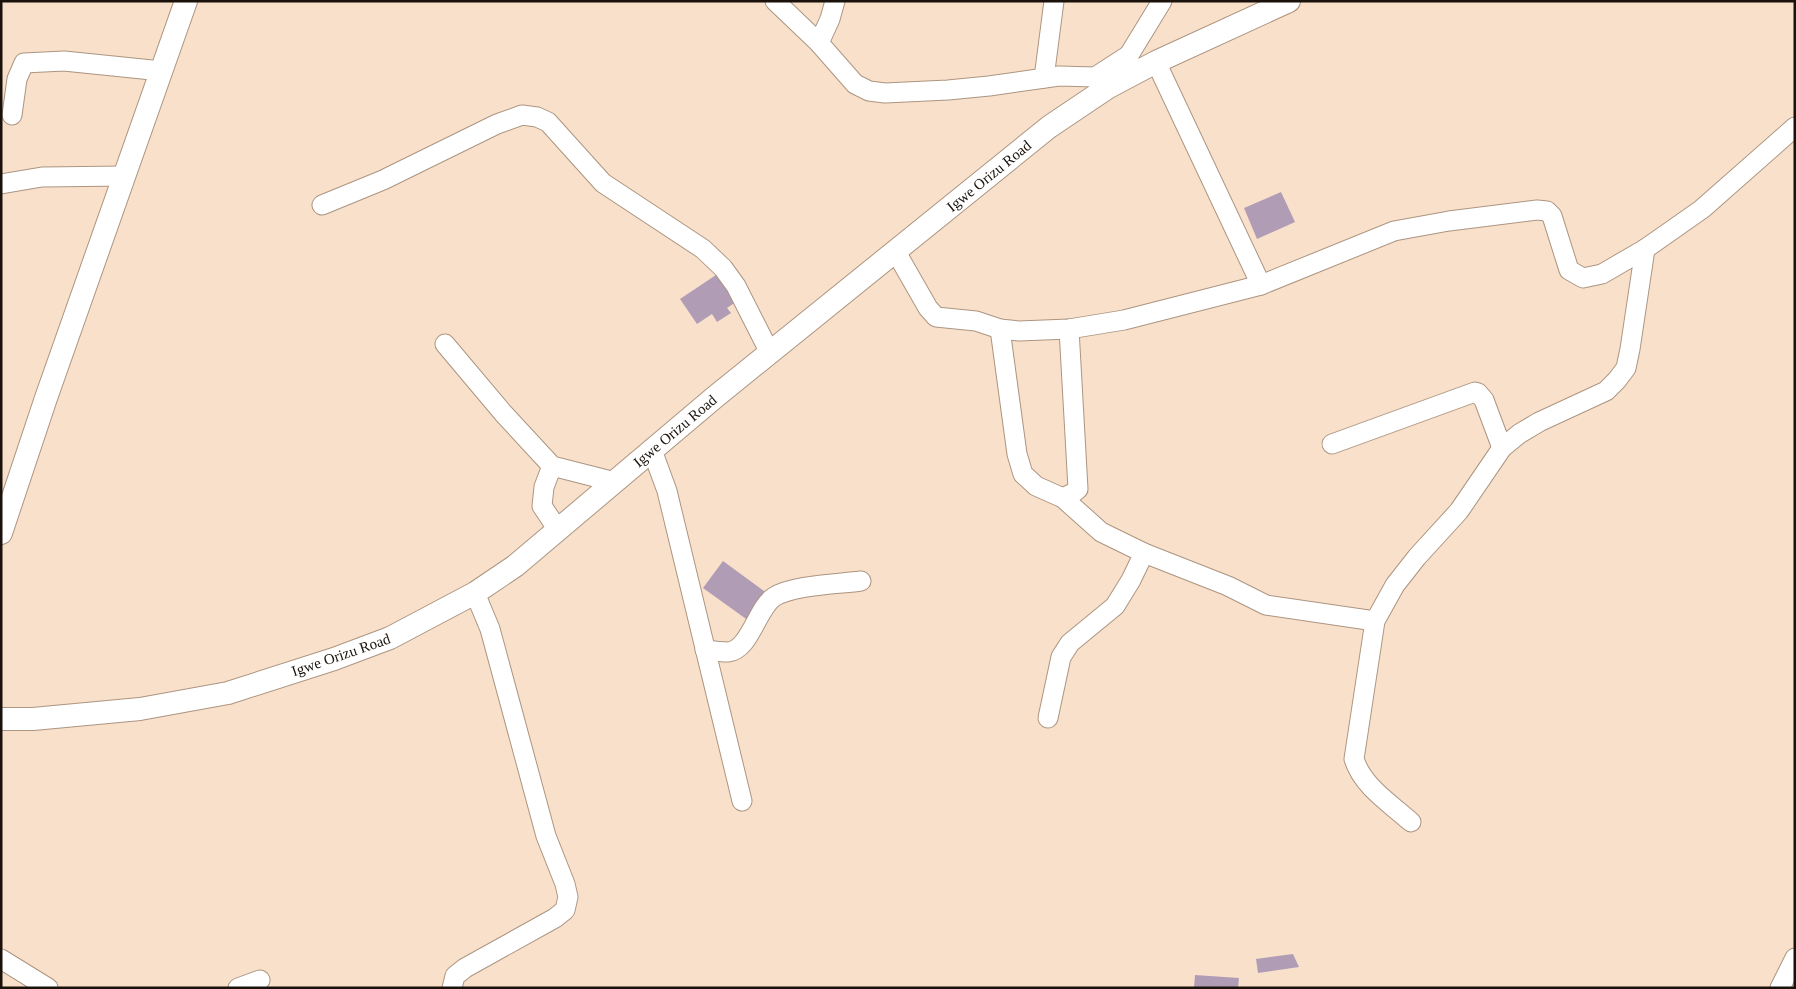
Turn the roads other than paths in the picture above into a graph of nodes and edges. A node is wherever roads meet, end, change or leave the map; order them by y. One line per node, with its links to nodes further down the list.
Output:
1 (186, 1): 10 (main road)
2 (775, 1): 7 (street)
3 (835, 1): 7 (street)
4 (1054, 1): 11 (street)
5 (1162, 1): 9 (street)
6 (1289, 1): 8 (main road, Igwe Orizu Road)
7 (819, 44): 11 (street)
8 (1156, 62): 9 (main road, Igwe Orizu Road); 20 (street)
9 (1132, 64): 12 (main road, Igwe Orizu Road)
10 (162, 71): 13 (street); 15 (main road)
11 (1044, 78): 12 (street)
12 (1101, 83): 19 (main road, Igwe Orizu Road)
13 (12, 115)
14 (1795, 127): 18 (street)
15 (125, 176): 16 (street); 32 (main road)
16 (1, 184)
17 (322, 205): 24 (street)
18 (1645, 249): 20 (street); 26 (street)
19 (896, 252): 21 (street); 24 (main road, Igwe Orizu Road)
20 (1261, 285): 22 (street)
21 (1000, 329): 22 (street); 30 (street)
22 (1069, 329): 30 (street)
23 (445, 344): 28 (street)
24 (770, 353): 27 (main road, Igwe Orizu Road)
25 (1332, 444): 26 (street)
26 (1502, 448): 36 (street)
27 (652, 450): 29 (main road, Igwe Orizu Road); 37 (street)
28 (552, 466): 29 (street); 31 (street)
29 (615, 482): 31 (main road, Igwe Orizu Road)
30 (1063, 498): 33 (street)
31 (558, 530): 35 (main road, Igwe Orizu Road)
32 (1, 533)
33 (1144, 553): 36 (street); 38 (street)
34 (861, 581): 37 (street)
35 (475, 593): 39 (main road, Igwe Orizu Road); 47 (street)
36 (1375, 621): 41 (street)
37 (705, 650): 40 (street)
38 (1048, 718)
39 (1, 719)
40 (742, 801)
41 (1411, 822)
42 (1795, 958): 48 (street)
43 (1, 959): 45 (street)
44 (260, 980): 46 (street)
45 (48, 988)
46 (238, 988)
47 (452, 988)
48 (1780, 988)

